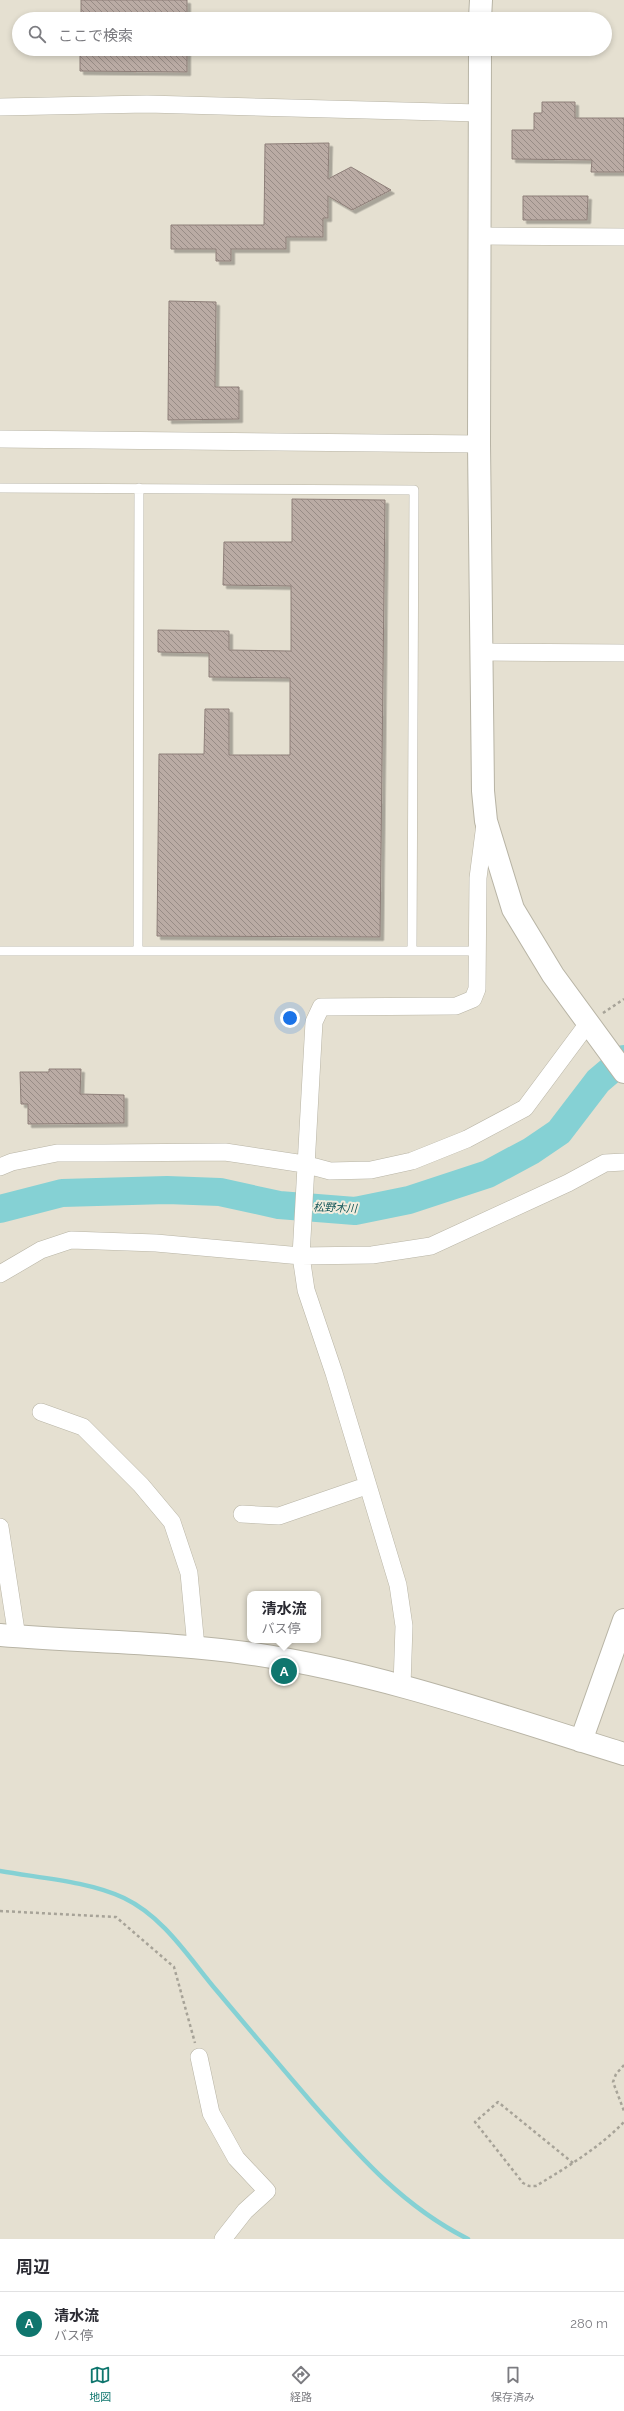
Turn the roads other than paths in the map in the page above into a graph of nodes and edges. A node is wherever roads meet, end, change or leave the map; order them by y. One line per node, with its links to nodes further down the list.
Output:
1 (481, 0): 2 (street)
2 (480, 12)
3 (480, 56): 5 (street)
4 (0, 106): 5 (street)
5 (479, 113): 6 (street)
6 (480, 236): 7 (street); 9 (street)
7 (624, 237)
8 (0, 439): 9 (street)
9 (479, 444): 12 (street)
10 (0, 488): 11 (lane)
11 (140, 488): 16 (lane); 17 (lane)
12 (482, 652): 13 (street); 14 (street)
13 (624, 653)
14 (486, 821): 18 (street); 19 (street)
15 (0, 950): 16 (lane)
16 (138, 951): 17 (lane)
17 (412, 951): 18 (lane)
18 (478, 951): 22 (street)
19 (591, 1025): 20 (street); 22 (street)
20 (624, 1072)
21 (624, 1162): 24 (street)
22 (304, 1164): 23 (street); 24 (street)
23 (0, 1167)
24 (301, 1256): 25 (street); 27 (street)
25 (0, 1274)
26 (41, 1412): 32 (street)
27 (366, 1486): 28 (street); 33 (street)
28 (242, 1514)
29 (0, 1527): 31 (street)
30 (624, 1620): 34 (street)
31 (9, 1636): 32 (street)
32 (196, 1647): 33 (street)
33 (402, 1686): 34 (street)
34 (581, 1741): 35 (street)
35 (624, 1754)
36 (199, 2057): 37 (street)
37 (223, 2239)

